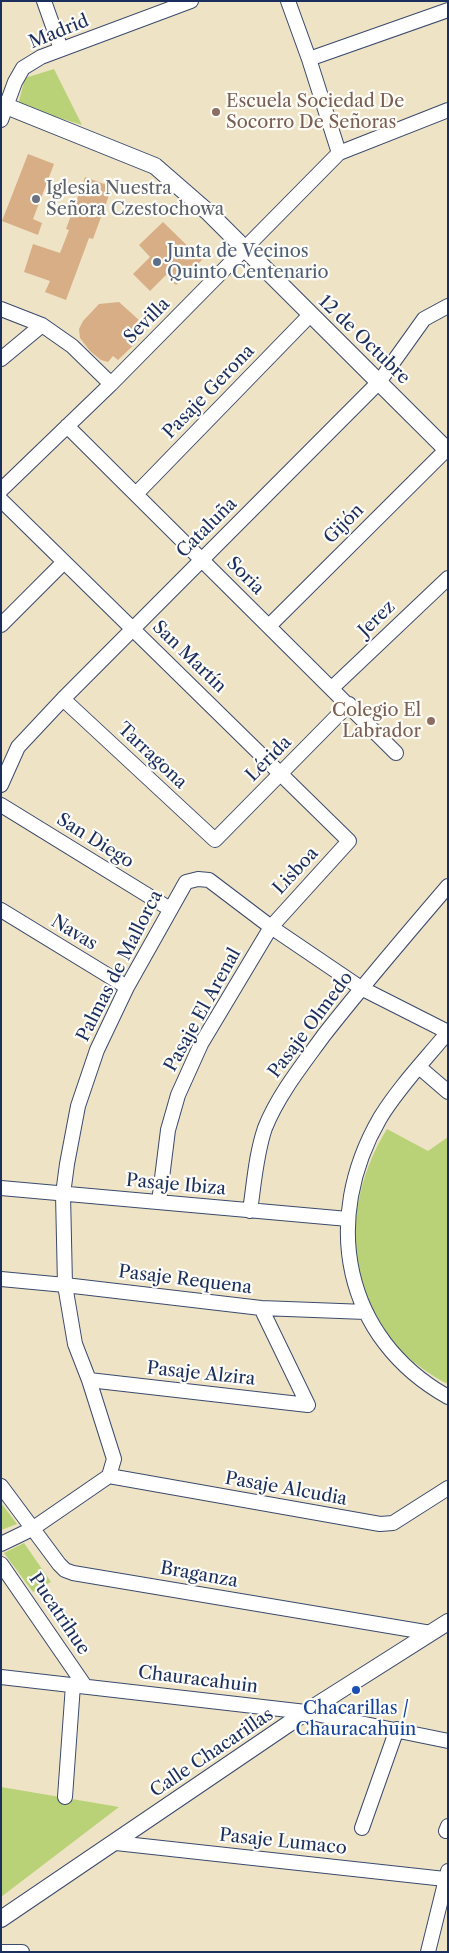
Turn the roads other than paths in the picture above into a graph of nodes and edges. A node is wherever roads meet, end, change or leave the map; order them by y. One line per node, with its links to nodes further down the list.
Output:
1 (44, 1): 5 (street)
2 (288, 1): 6 (street)
3 (186, 2): 5 (street, Madrid)
4 (448, 10): 6 (street)
5 (61, 49): 7 (street, Madrid)
6 (310, 60): 9 (street)
7 (3, 110): 10 (street, 12 de Octubre)
8 (448, 110): 9 (street, Sevilla)
9 (339, 153): 10 (street, Sevilla)
10 (245, 249): 13 (street, 12 de Octubre); 17 (street, Sevilla)
11 (448, 306): 16 (street, Cataluña)
12 (1, 309): 14 (street)
13 (310, 315): 16 (street, 12 de Octubre); 21 (street, Pasaje Gerona)
14 (42, 325): 15 (street); 17 (street)
15 (1, 359)
16 (379, 382): 19 (street, 12 de Octubre); 23 (street, Cataluña)
17 (110, 384): 18 (street, Sevilla)
18 (67, 426): 20 (street, Sevilla); 21 (street, Soria)
19 (447, 450): 27 (street, Gijón)
20 (1, 490)
21 (136, 494): 23 (street, Soria)
22 (1, 500): 24 (street, San Martín)
23 (202, 560): 27 (street, Soria); 28 (street, Cataluña)
24 (64, 562): 26 (street); 28 (street, San Martín)
25 (448, 578): 29 (street, Jerez)
26 (1, 624)
27 (269, 626): 29 (street, Soria)
28 (133, 629): 30 (street, Cataluña); 33 (street, San Martín)
29 (332, 688): 31 (street, Soria)
30 (63, 699): 34 (street, Cataluña); 36 (street, Tarragona)
31 (349, 704): 32 (street, Soria); 33 (street, Lérida)
32 (396, 753)
33 (280, 774): 36 (street, Lérida); 37 (street, San Martín)
34 (1, 786)
35 (1, 805): 39 (street, San Diego)
36 (215, 840)
37 (349, 842): 41 (street, Lisboa)
38 (448, 886): 43 (street, Pasaje Olmedo)
39 (170, 909): 41 (street, Palmas de Mallorca); 42 (street, Palmas de Mallorca)
40 (1, 910): 42 (street, Navas)
41 (271, 927): 43 (street, Palmas de Mallorca); 49 (street, Pasaje El Arenal)
42 (127, 988): 48 (street, Palmas de Mallorca)
43 (361, 988): 44 (street, Palmas de Mallorca); 50 (street, Pasaje Olmedo)
44 (448, 1032): 45 (street)
45 (419, 1067): 46 (street); 51 (street)
46 (448, 1092)
47 (1, 1188): 48 (street, Pasaje Ibiza)
48 (63, 1194): 49 (street, Pasaje Ibiza); 53 (street, Palmas de Mallorca)
49 (159, 1202): 50 (street, Pasaje Ibiza)
50 (250, 1211): 51 (street, Pasaje Ibiza)
51 (348, 1219): 55 (street)
52 (1, 1279): 53 (street, Pasaje Requena)
53 (65, 1285): 54 (street, Pasaje Requena); 56 (street, Palmas de Mallorca)
54 (261, 1308): 55 (street, Pasaje Requena); 56 (street, Pasaje Alzira)
55 (366, 1312): 57 (street)
56 (89, 1380): 58 (street, Palmas de Mallorca)
57 (448, 1397)
58 (110, 1476): 60 (street, Pasaje Alcudia); 61 (street)
59 (1, 1486): 61 (street, Braganza)
60 (448, 1488)
61 (32, 1528): 62 (street); 65 (street, Braganza)
62 (1, 1544)
63 (1, 1564): 67 (street, Pucatrihue)
64 (448, 1622): 65 (street, Calle Chacarillas)
65 (431, 1634): 68 (street, Calle Chacarillas)
66 (1, 1677): 67 (street, Chauracahuin)
67 (79, 1686): 68 (street, Chauracahuin); 71 (street)
68 (306, 1712): 69 (street, Chauracahuin); 73 (street, Calle Chacarillas)
69 (397, 1729): 70 (street, Chauracahuin); 72 (street)
70 (448, 1741)
71 (65, 1796)
72 (362, 1828)
73 (116, 1843): 74 (street, Pasaje Lumaco); 75 (street, Calle Chacarillas)
74 (446, 1874): 78 (street)
75 (1, 1919)
76 (1, 1952): 77 (street)
77 (22, 1952)
78 (428, 1952)

